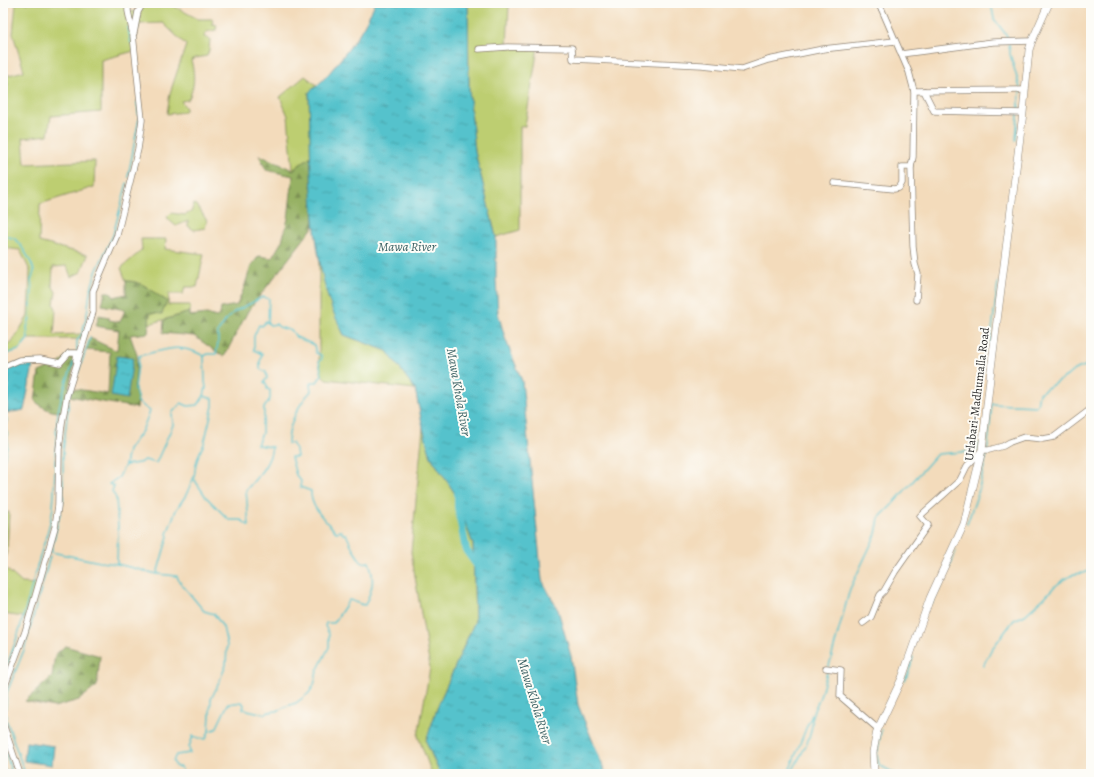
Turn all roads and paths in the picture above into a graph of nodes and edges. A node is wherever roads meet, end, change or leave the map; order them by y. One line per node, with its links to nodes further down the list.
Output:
1 (128, 3): 5 (street)
2 (143, 3): 5 (street)
3 (877, 3): 6 (street)
4 (1049, 3): 7 (main road, Urlabari-Madhumalla Road)
5 (133, 35): 17 (street)
6 (895, 41): 8 (street); 9 (street)
7 (1032, 41): 9 (street); 10 (main road, Urlabari-Madhumalla Road)
8 (480, 49)
9 (901, 54): 11 (street)
10 (1025, 90): 12 (street); 13 (main road, Urlabari-Madhumalla Road)
11 (914, 91): 12 (street); 14 (street)
12 (924, 91): 13 (street)
13 (1023, 113): 20 (main road, Urlabari-Madhumalla Road)
14 (911, 167): 15 (street); 16 (street)
15 (834, 183)
16 (916, 300)
17 (76, 366): 18 (street); 23 (street)
18 (3, 367)
19 (1091, 410): 20 (street)
20 (982, 450): 21 (street); 25 (main road, Urlabari-Madhumalla Road)
21 (863, 623)
22 (826, 668): 25 (street)
23 (3, 692)
24 (3, 724): 26 (street)
25 (878, 729): 27 (main road, Urlabari-Madhumalla Road)
26 (20, 774)
27 (874, 774)

